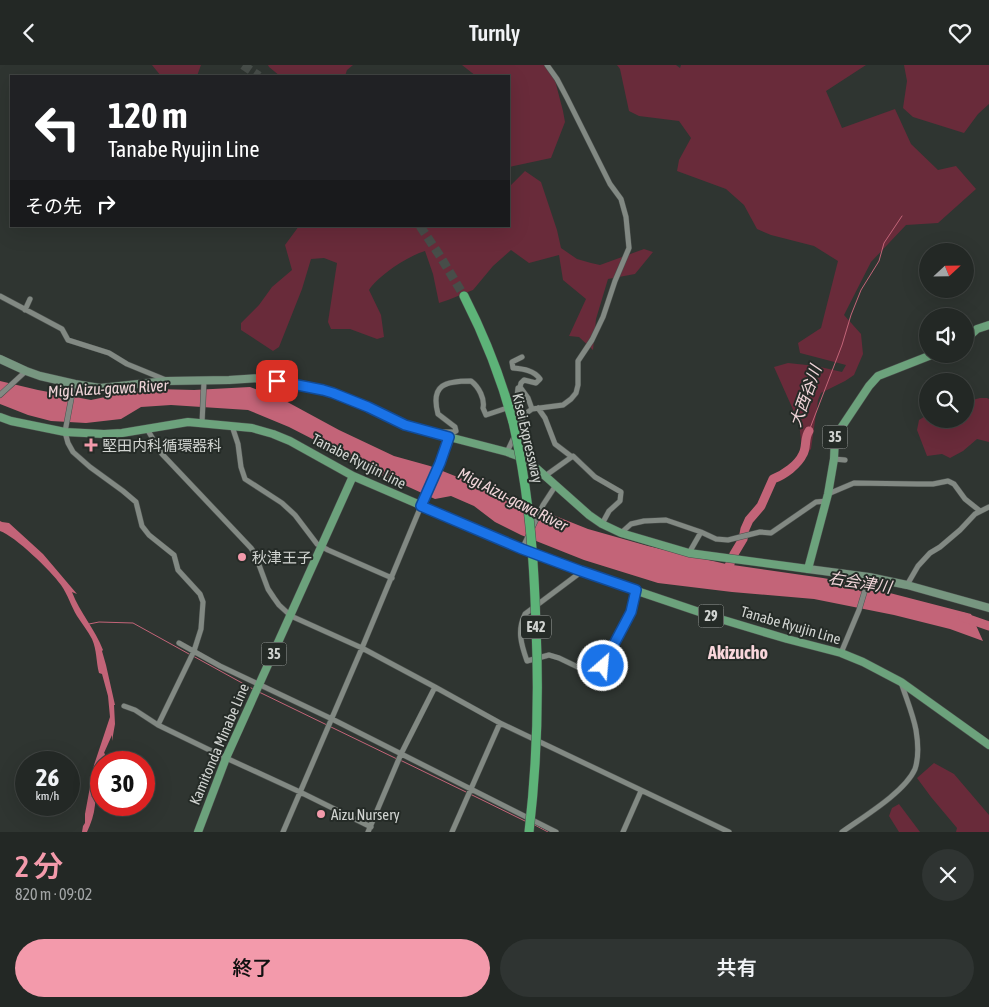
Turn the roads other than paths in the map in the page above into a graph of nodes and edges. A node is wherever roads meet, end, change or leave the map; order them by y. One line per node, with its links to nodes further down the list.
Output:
1 (546, 65): 19 (street)
2 (0, 296): 5 (street)
3 (464, 296): 72 (highway, Kisei Expressway / E42, bridge)
4 (30, 299): 5 (street)
5 (25, 310): 12 (street)
6 (989, 325): 7 (main road)
7 (974, 332)
8 (522, 357): 15 (street)
9 (0, 359): 11 (street)
10 (919, 360): 28 (main road, 35)
11 (24, 373): 14 (street); 16 (street)
12 (167, 381): 13 (street); 14 (street)
13 (204, 382): 21 (street); 25 (street)
14 (74, 387): 24 (street)
15 (520, 387): 17 (street); 19 (street)
16 (0, 395)
17 (514, 407)
18 (504, 409): 25 (street)
19 (535, 409): 26 (street); 27 (street)
20 (0, 417): 24 (main road, Tanabe Ryujin Line / 29)
21 (202, 421): 22 (main road, Tanabe Ryujin Line / 29); 23 (main road, Tanabe Ryujin Line / 29)
22 (232, 426): 30 (main road, Tanabe Ryujin Line / 29); 40 (street)
23 (147, 429): 24 (main road, Tanabe Ryujin Line / 29); 50 (street)
24 (66, 430): 53 (street)
25 (445, 436): 26 (main road); 34 (main road)
26 (507, 452): 31 (main road)
27 (572, 457): 31 (street); 37 (street)
28 (834, 459): 29 (street); 33 (main road, 35)
29 (845, 460)
30 (353, 476): 34 (main road, Tanabe Ryujin Line / 29); 40 (main road, Kamitonda Minabe Line / 35)
31 (545, 476): 32 (main road)
32 (556, 485): 37 (main road); 41 (street, bridge)
33 (827, 497): 36 (street); 38 (street); 43 (main road, 35)
34 (422, 504): 41 (main road, Tanabe Ryujin Line / 29); 45 (street)
35 (989, 507): 36 (street)
36 (980, 511): 47 (street)
37 (602, 524): 39 (main road)
38 (701, 532): 39 (street); 42 (street)
39 (620, 533): 42 (main road)
40 (321, 546): 45 (street); 50 (main road, Kamitonda Minabe Line / 35)
41 (522, 549): 44 (main road, Tanabe Ryujin Line / 29)
42 (689, 553): 43 (main road)
43 (808, 569): 46 (street)
44 (581, 571): 48 (main road, Tanabe Ryujin Line / 29); 48 (street)
45 (392, 577): 52 (street)
46 (868, 580): 47 (street); 54 (street)
47 (906, 585): 49 (street)
48 (636, 590): 54 (main road, Tanabe Ryujin Line / 29)
49 (989, 608)
50 (291, 616): 52 (street); 56 (main road, Kamitonda Minabe Line / 35)
51 (179, 643): 53 (street)
52 (362, 648): 57 (street); 59 (street)
53 (194, 651): 56 (street); 61 (street)
54 (841, 653): 55 (main road, Tanabe Ryujin Line / 29)
55 (901, 682): 62 (main road, Tanabe Ryujin Line / 29); 76 (street)
56 (260, 685): 59 (street); 64 (main road, Kamitonda Minabe Line / 35)
57 (435, 687): 60 (street); 63 (street)
58 (124, 706): 61 (street)
59 (332, 719): 63 (street); 67 (street)
60 (500, 723): 65 (street); 66 (street)
61 (158, 725): 64 (street)
62 (989, 745)
63 (401, 754): 65 (street); 69 (street)
64 (226, 758): 67 (street); 68 (main road, Kamitonda Minabe Line / 35)
65 (471, 789): 71 (street); 73 (street)
66 (640, 791): 74 (street); 75 (street)
67 (300, 792): 69 (street); 70 (street)
68 (199, 831)
69 (369, 831)
70 (283, 832)
71 (452, 832)
72 (529, 832)
73 (556, 832)
74 (623, 832)
75 (728, 832)
76 (842, 832)

